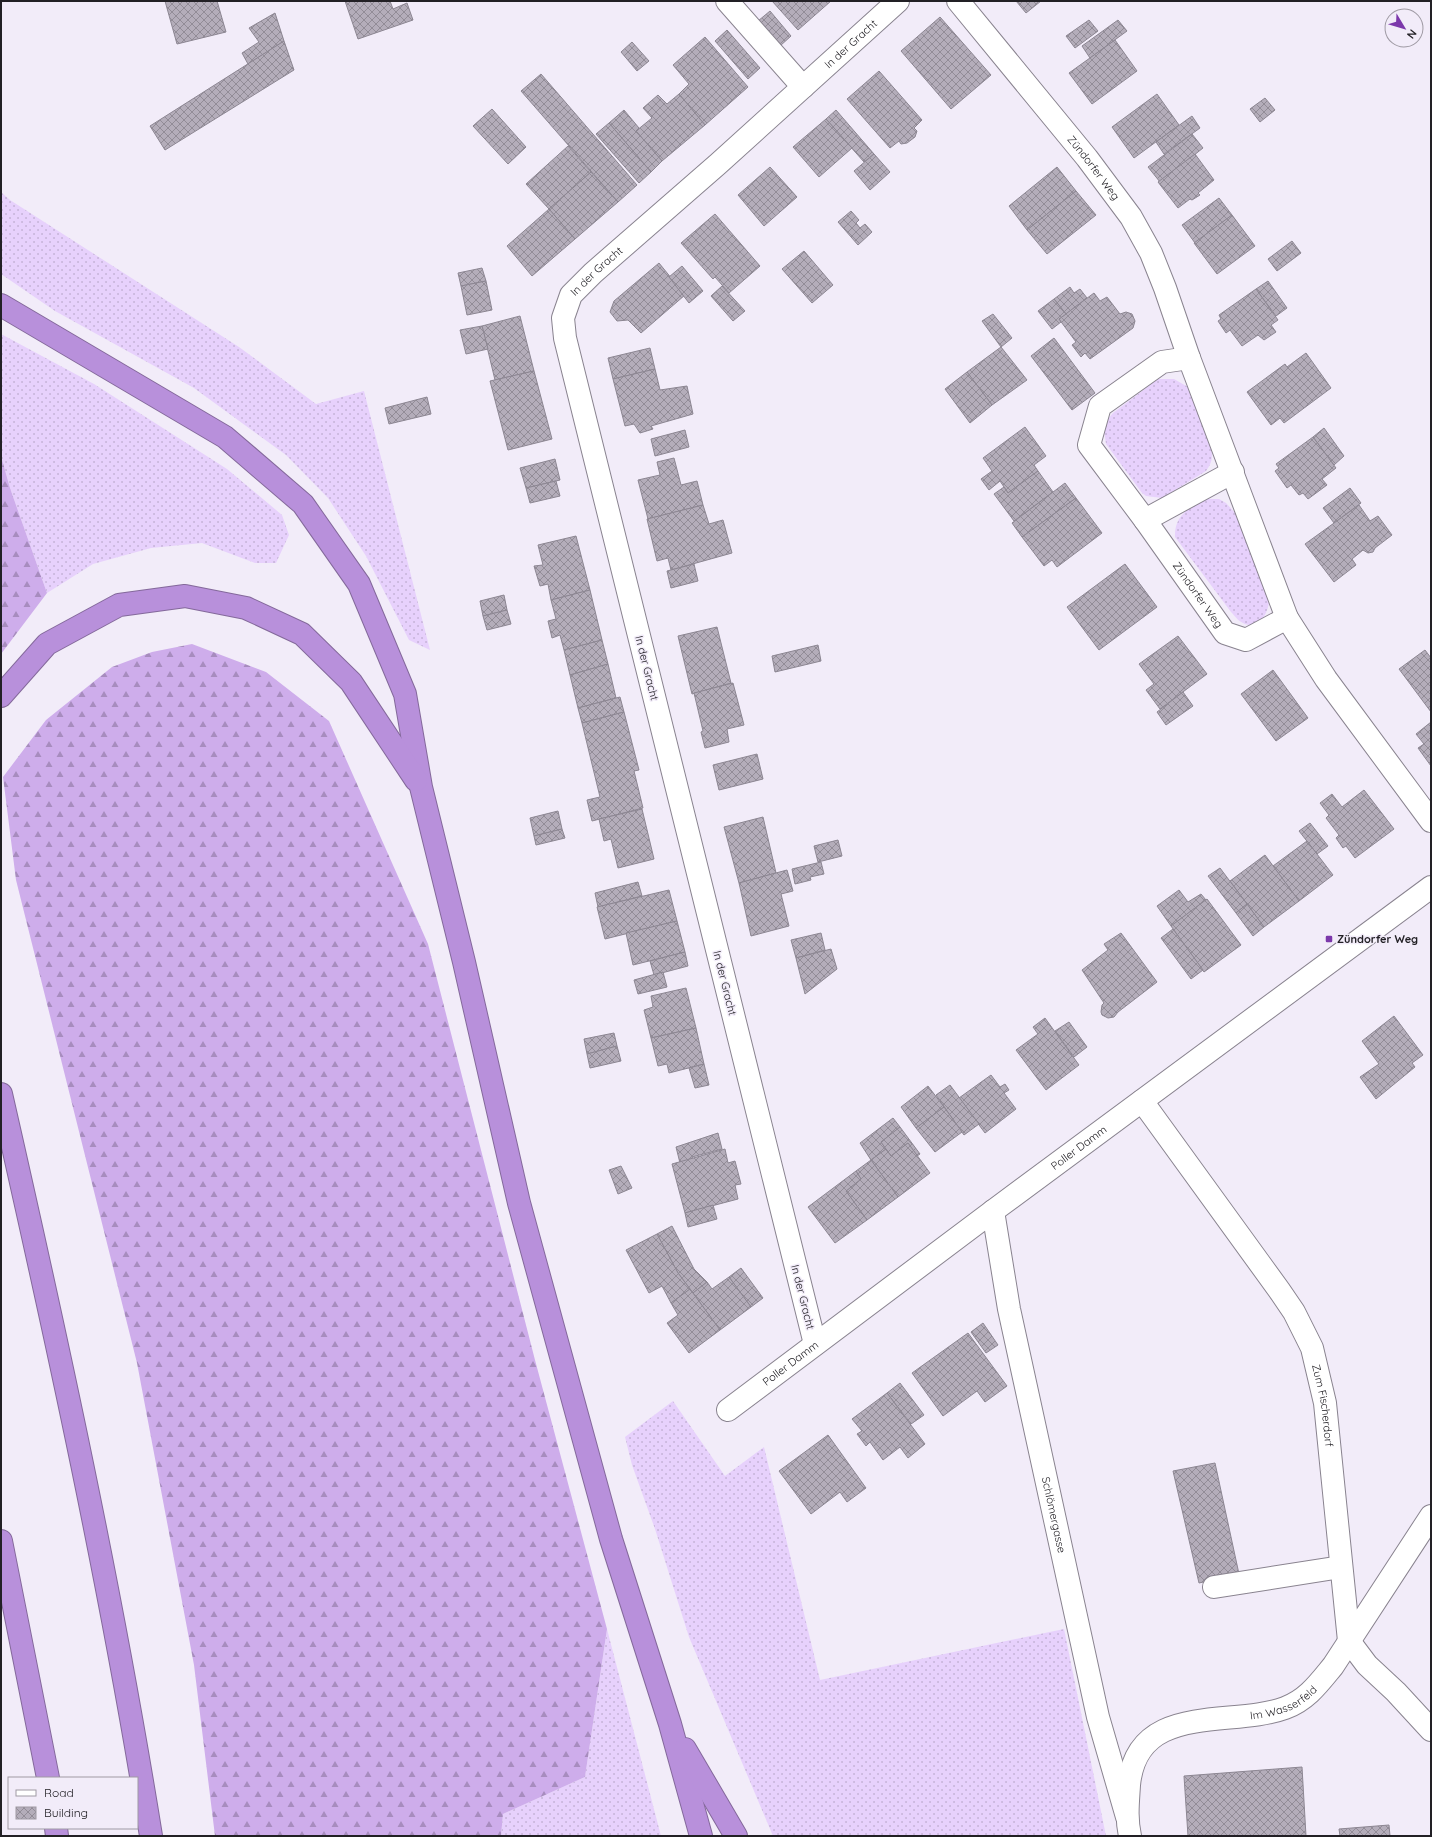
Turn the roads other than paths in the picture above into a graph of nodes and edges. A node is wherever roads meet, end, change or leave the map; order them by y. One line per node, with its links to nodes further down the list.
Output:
1 (727, 1): 4 (street)
2 (898, 1): 4 (street, In der Gracht)
3 (958, 1): 6 (street, Zündorfer Weg)
4 (803, 87): 17 (street, In der Gracht)
5 (1, 305): 11 (highway)
6 (1189, 358): 7 (street, Zündorfer Weg); 8 (street, Zündorfer Weg)
7 (1233, 472): 8 (street); 9 (street, Zündorfer Weg)
8 (1145, 520): 9 (street, Zündorfer Weg)
9 (1287, 618): 12 (street, Zündorfer Weg)
10 (1, 696): 11 (highway)
11 (421, 787): 24 (highway)
12 (1431, 821)
13 (1431, 887): 15 (street, Poller Damm)
14 (1, 1094): 29 (highway)
15 (1142, 1101): 16 (street, Poller Damm); 21 (street, Zum Fischerdorf)
16 (993, 1211): 17 (street, Poller Damm); 27 (street, Schlömergasse)
17 (815, 1344): 18 (street, Poller Damm)
18 (728, 1410)
19 (1431, 1516): 23 (street, Im Wasserfeld)
20 (1, 1541): 26 (highway)
21 (1341, 1568): 22 (street); 23 (street, Zum Fischerdorf)
22 (1214, 1587)
23 (1349, 1641): 25 (street); 27 (street, Im Wasserfeld)
24 (670, 1724): 28 (highway); 30 (highway)
25 (1431, 1730)
26 (48, 1777)
27 (1128, 1827)
28 (700, 1834)
29 (151, 1836)
30 (736, 1836)

